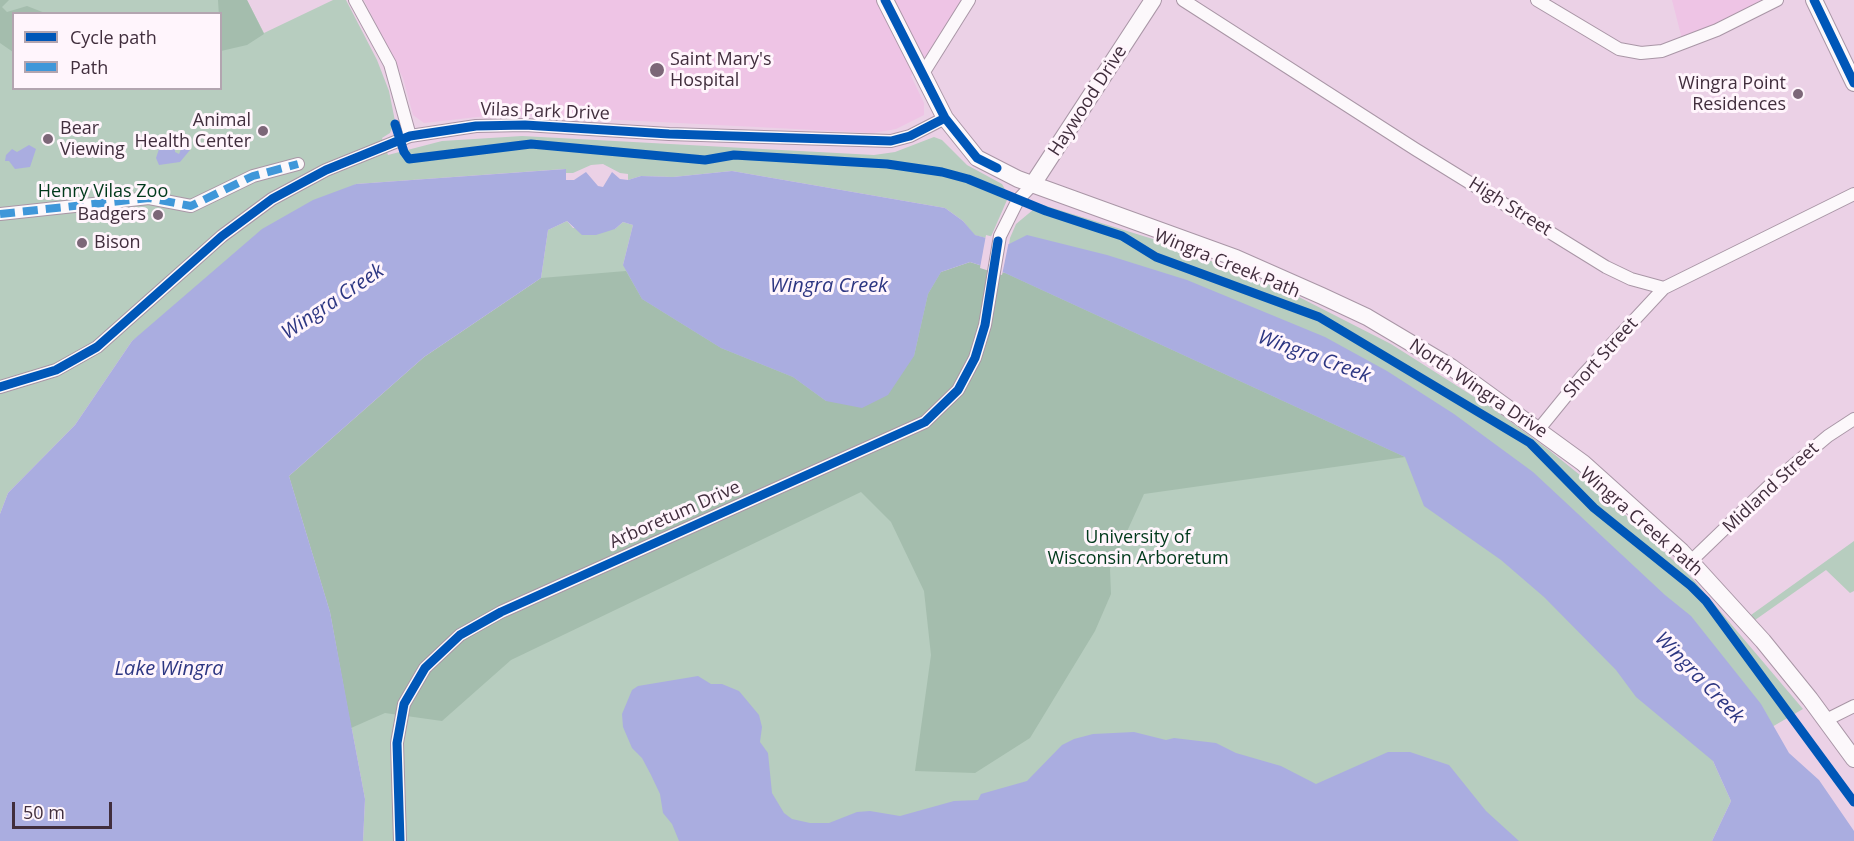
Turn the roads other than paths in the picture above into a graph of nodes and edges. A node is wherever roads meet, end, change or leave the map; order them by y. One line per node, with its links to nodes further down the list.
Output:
1 (355, 0): 12 (street)
2 (969, 0): 9 (street)
3 (1153, 0): 14 (street, Haywood Drive)
4 (1183, 0): 18 (street, High Street)
5 (1537, 0): 6 (street)
6 (1777, 0)
7 (1814, 0): 10 (street)
8 (884, 3): 9 (street, North Wingra Drive)
9 (922, 75): 11 (street, North Wingra Drive)
10 (1854, 83)
11 (945, 118): 12 (street, Vilas Park Drive); 14 (street, North Wingra Drive)
12 (410, 136): 19 (street, Vilas Park Drive)
13 (298, 164): 17 (street)
14 (1033, 184): 16 (street, Haywood Drive); 21 (street, North Wingra Drive)
15 (1854, 194): 18 (street)
16 (1018, 200): 26 (street, Arboretum Drive)
17 (0, 214)
18 (1664, 288): 21 (street, Short Street)
19 (0, 387)
20 (1854, 419): 22 (street, Midland Street)
21 (1539, 429): 22 (street, North Wingra Drive)
22 (1691, 561): 24 (street, North Wingra Drive)
23 (1854, 706): 24 (street)
24 (1826, 720): 25 (street, North Wingra Drive)
25 (1854, 759)
26 (400, 841)

